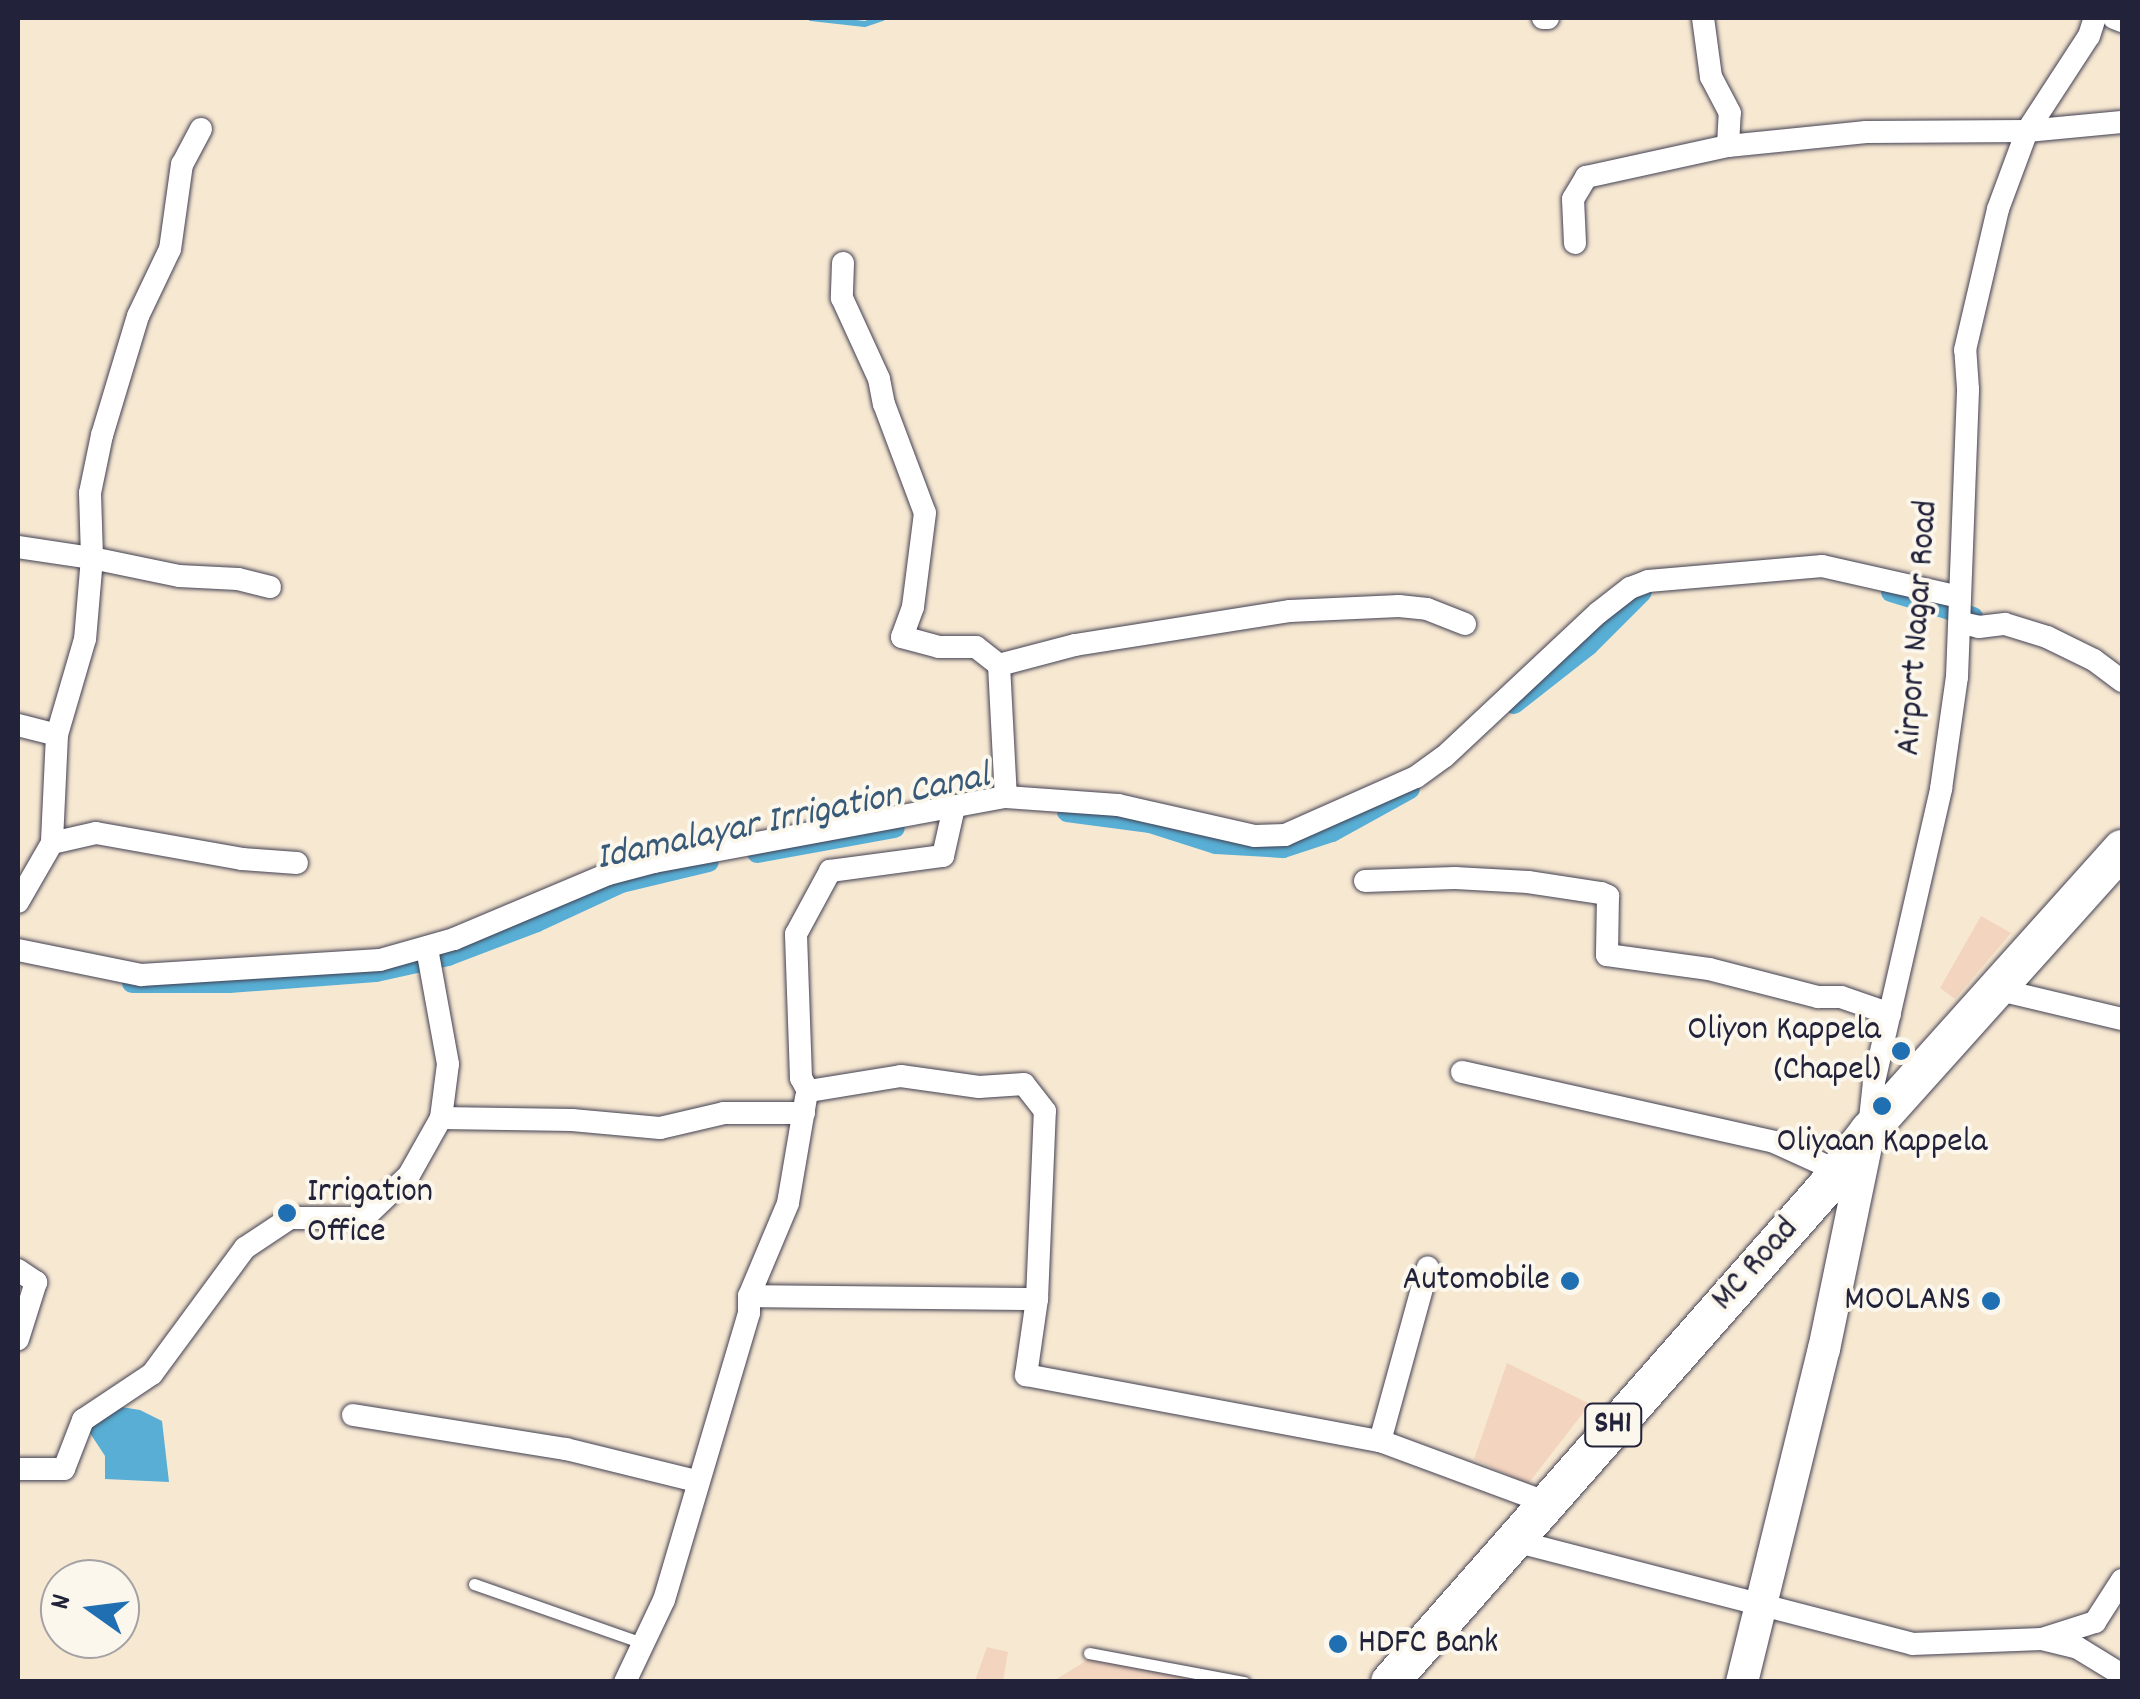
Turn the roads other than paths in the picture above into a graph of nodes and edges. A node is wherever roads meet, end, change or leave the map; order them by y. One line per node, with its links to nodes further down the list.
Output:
1 (1703, 18): 8 (street)
2 (2096, 18): 7 (street, Airport Nagar Road)
3 (2114, 18): 4 (street)
4 (2122, 21)
5 (2122, 122): 7 (street)
6 (200, 129): 12 (street)
7 (2027, 130): 8 (street); 14 (street, Airport Nagar Road)
8 (1728, 146): 9 (street)
9 (1575, 243)
10 (843, 263): 17 (street)
11 (18, 546): 12 (street)
12 (92, 558): 13 (street); 20 (street)
13 (270, 588)
14 (1960, 596): 16 (street, Airport Nagar Road); 21 (street)
15 (1466, 624): 17 (street)
16 (1970, 625): 18 (street); 31 (street, Airport Nagar Road)
17 (999, 666): 21 (street)
18 (2122, 680)
19 (18, 725): 20 (street)
20 (57, 736): 23 (street)
21 (1006, 797): 22 (street)
22 (954, 807): 28 (street); 34 (street)
23 (52, 843): 25 (street); 27 (street)
24 (2122, 849): 30 (main road, MC Road / SH1)
25 (297, 863)
26 (1365, 881): 31 (street)
27 (18, 902)
28 (427, 948): 29 (street); 35 (street)
29 (18, 950)
30 (2000, 990): 32 (street); 36 (main road, MC Road / SH1)
31 (1890, 1014): 36 (street, Airport Nagar Road)
32 (2122, 1020)
33 (1462, 1072): 37 (street)
34 (806, 1102): 35 (street); 40 (street); 41 (street)
35 (441, 1118): 45 (street)
36 (1869, 1131): 37 (main road, MC Road / SH1); 51 (main road)
37 (1838, 1171): 47 (main road, MC Road / SH1)
38 (1428, 1267): 44 (street)
39 (18, 1270): 42 (street)
40 (749, 1296): 41 (street); 46 (street)
41 (1037, 1299): 44 (street)
42 (18, 1339)
43 (353, 1414): 46 (street)
44 (1380, 1441): 47 (street)
45 (18, 1469)
46 (696, 1481): 53 (street)
47 (1544, 1502): 48 (main road, MC Road / SH1)
48 (1511, 1540): 51 (street); 58 (main road, MC Road / SH1)
49 (2122, 1580): 52 (street)
50 (474, 1584): 53 (lane)
51 (1762, 1606): 52 (street); 59 (main road)
52 (2042, 1639): 55 (street)
53 (645, 1644): 56 (street)
54 (1089, 1652): 57 (lane)
55 (2122, 1675)
56 (625, 1682)
57 (1244, 1682)
58 (1390, 1682)
59 (1742, 1682)

